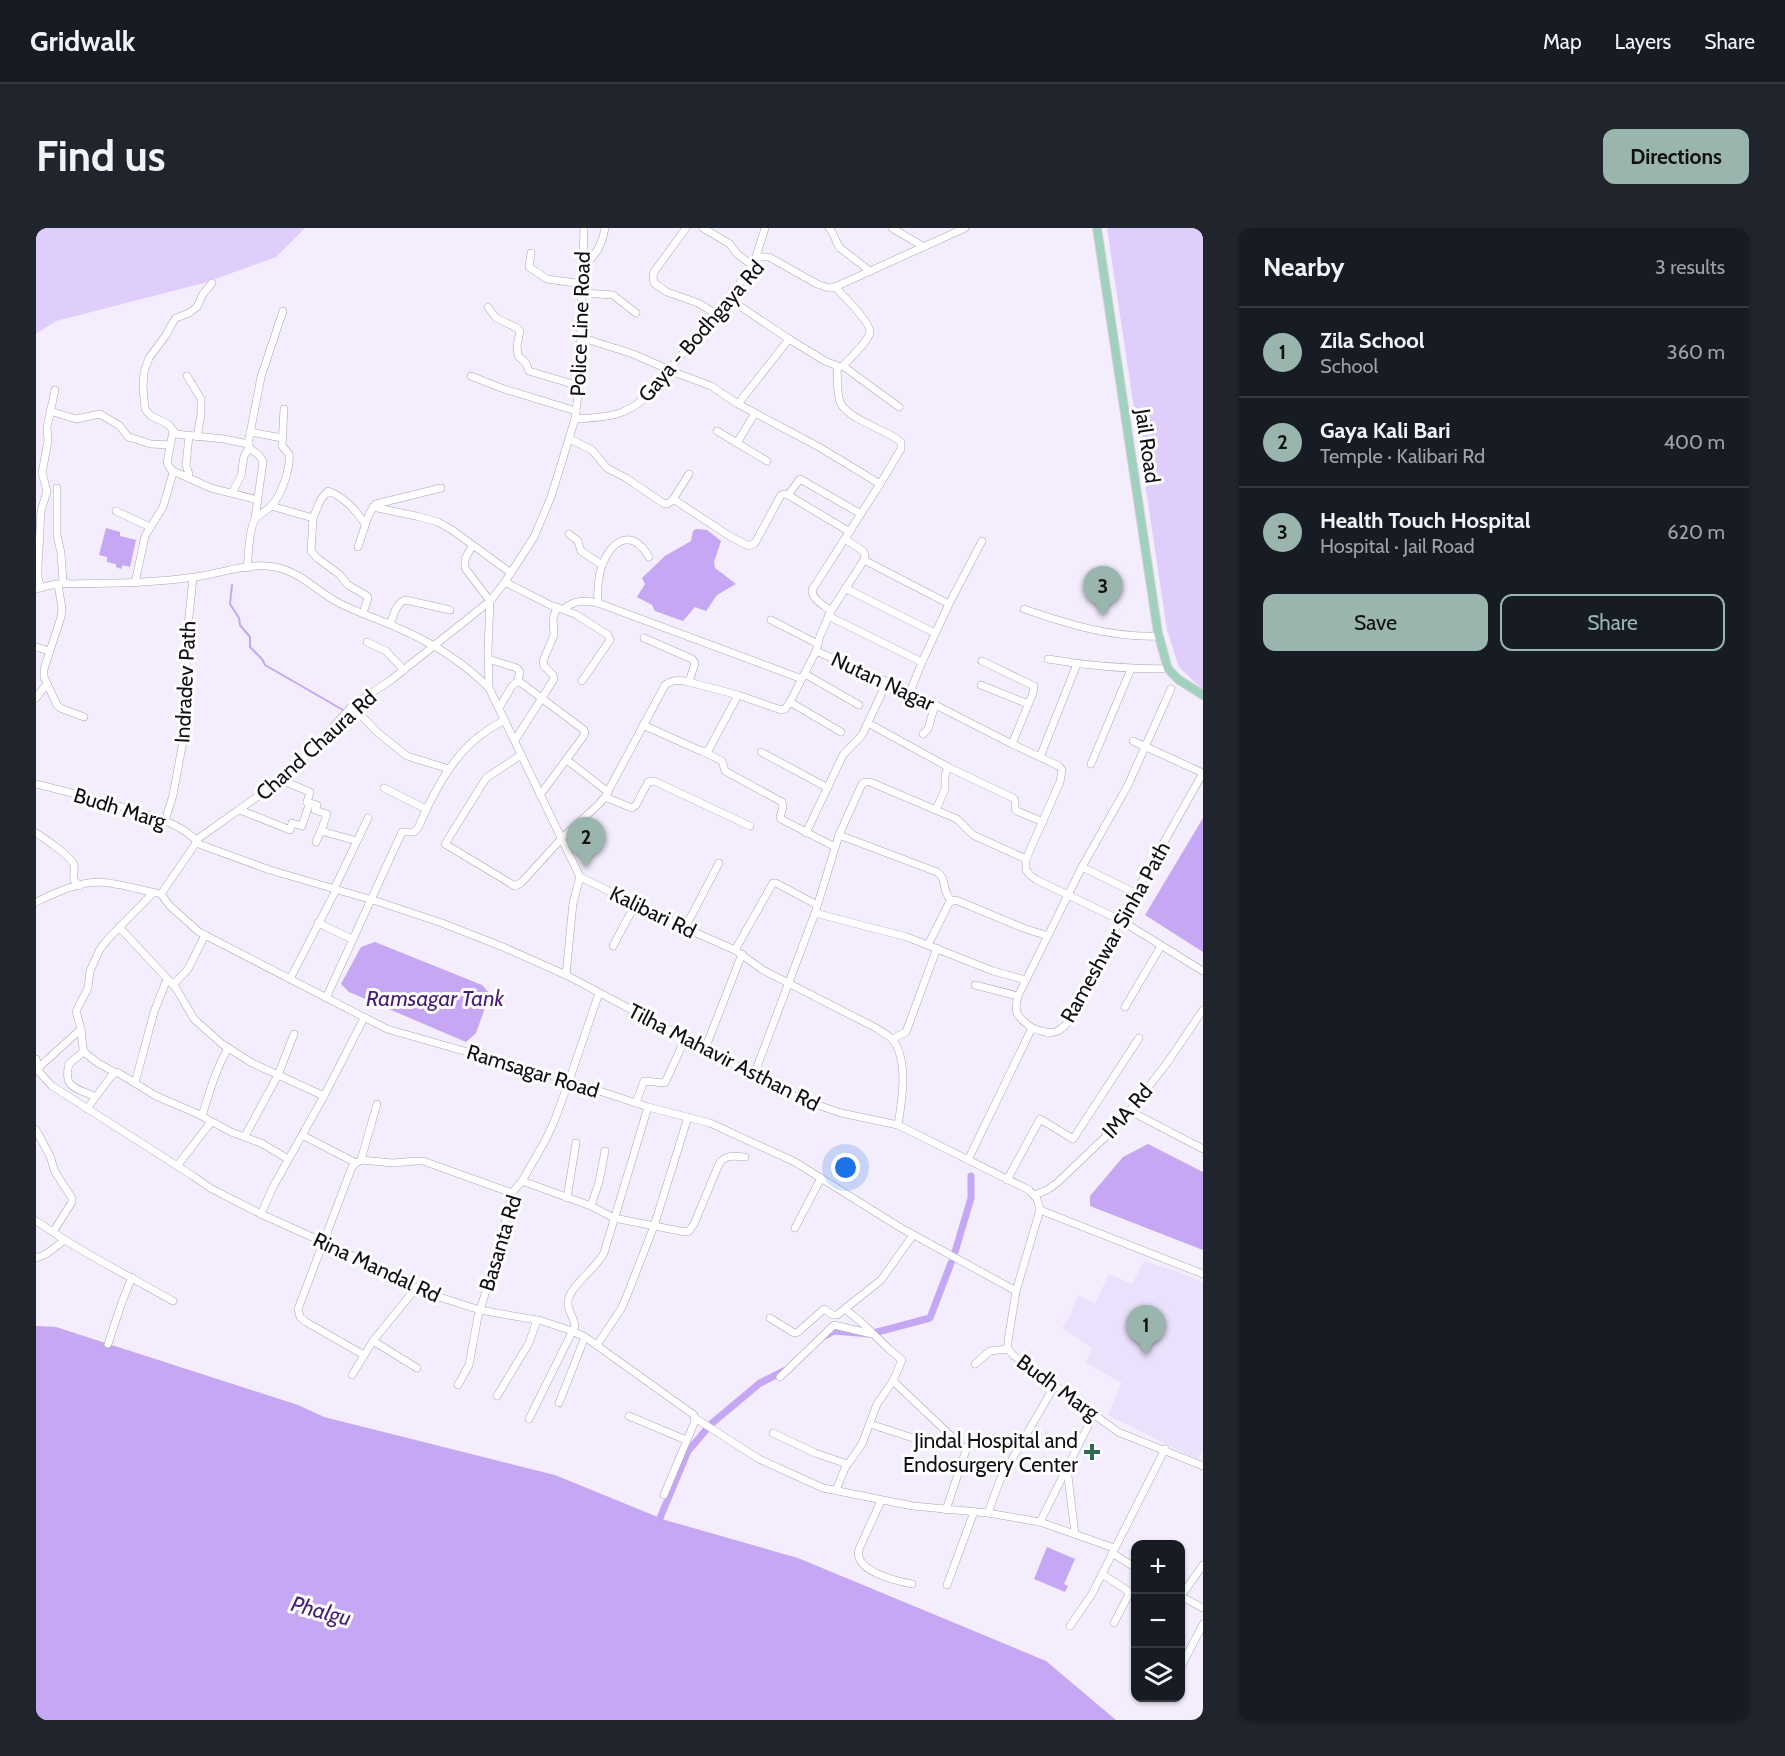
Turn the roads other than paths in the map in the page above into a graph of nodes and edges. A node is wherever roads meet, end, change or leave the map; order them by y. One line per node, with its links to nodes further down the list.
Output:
1 (584, 228): 13 (street, Police Line Road)
2 (605, 228): 13 (street)
3 (686, 228): 23 (street)
4 (703, 228): 12 (street)
5 (765, 228): 12 (street)
6 (829, 228): 14 (street)
7 (892, 228): 10 (street)
8 (965, 228): 10 (street)
9 (1097, 228): 97 (main road, Jail Road)
10 (924, 247): 14 (street)
11 (531, 253): 16 (street)
12 (753, 264): 17 (street, Gaya - Bodhgaya Rd); 19 (street, Gaya - Bodhgaya Rd)
13 (584, 266): 16 (street, Police Line Road)
14 (870, 271): 17 (street)
15 (212, 283): 38 (street)
16 (583, 284): 18 (street, Police Line Road)
17 (836, 287): 26 (street)
18 (583, 293): 22 (street); 24 (street, Police Line Road)
19 (729, 298): 23 (street, Gaya - Bodhgaya Rd); 25 (street)
20 (488, 306): 30 (street)
21 (283, 311): 42 (street)
22 (636, 313)
23 (716, 314): 27 (street, Gaya - Bodhgaya Rd)
24 (580, 337): 27 (street); 30 (street, Police Line Road)
25 (789, 339): 26 (street); 32 (street)
26 (840, 366): 33 (street); 53 (street)
27 (668, 370): 32 (street); 37 (street, Gaya - Bodhgaya Rd)
28 (187, 376): 43 (street)
29 (471, 376): 37 (street)
30 (579, 386): 37 (street, Police Line Road)
31 (55, 390): 35 (street)
32 (738, 404): 36 (street)
33 (899, 407)
34 (284, 408): 44 (street)
35 (50, 411): 41 (street); 47 (street)
36 (755, 413): 46 (street); 53 (street)
37 (576, 415): 45 (street)
38 (172, 431): 43 (street); 47 (street)
39 (717, 431): 46 (street)
40 (36, 432): 41 (street)
41 (47, 432): 71 (street)
42 (250, 432): 44 (street); 48 (street)
43 (193, 436): 48 (street); 52 (street)
44 (282, 438): 60 (street)
45 (570, 439): 58 (street); 79 (street)
46 (737, 443): 49 (street)
47 (170, 445): 50 (street)
48 (248, 446): 56 (street); 59 (street)
49 (767, 461)
50 (172, 471): 52 (street); 67 (street)
51 (689, 474): 58 (street)
52 (189, 478): 56 (street)
53 (880, 484): 63 (street)
54 (57, 488): 82 (street)
55 (441, 488): 61 (street)
56 (232, 493): 59 (street)
57 (788, 495): 58 (street); 63 (street); 68 (street)
58 (674, 499)
59 (258, 500): 64 (street)
60 (271, 506): 64 (street); 65 (street)
61 (374, 507): 66 (street); 73 (street)
62 (116, 511): 67 (street)
63 (861, 514): 68 (street)
64 (255, 518): 78 (street)
65 (313, 518): 66 (street); 92 (street)
66 (365, 524): 74 (street)
67 (150, 527): 83 (street)
68 (850, 532): 70 (street)
69 (569, 534): 77 (street)
70 (845, 539): 76 (street); 93 (street)
71 (38, 542): 85 (street)
72 (982, 542): 88 (street)
73 (472, 546): 79 (street); 86 (street)
74 (358, 547)
75 (649, 557): 77 (street)
76 (864, 560): 84 (street); 88 (street)
77 (602, 565): 87 (street)
78 (247, 568): 80 (street); 92 (street)
79 (511, 573): 81 (street)
80 (193, 578): 83 (street); 162 (street, Indradev Path)
81 (505, 582): 86 (street); 89 (street)
82 (60, 583): 83 (street); 85 (street); 103 (street)
83 (135, 583)
84 (845, 588): 93 (street); 96 (street)
85 (39, 589)
86 (490, 601): 101 (street); 104 (street)
87 (598, 603): 89 (street); 112 (street)
88 (949, 604): 96 (street)
89 (560, 608): 113 (street); 125 (street)
90 (1024, 609): 97 (street)
91 (450, 610): 95 (street)
92 (363, 613): 95 (street)
93 (830, 613): 102 (street); 107 (street)
94 (771, 620): 102 (street)
95 (390, 624): 101 (street)
96 (935, 633): 107 (street)
97 (1158, 636): 110 (main road, Jail Road)
98 (644, 638): 115 (street)
99 (367, 642): 111 (street)
100 (36, 647): 103 (street)
101 (433, 647): 111 (street, Chand Chaura Rd); 119 (street)
102 (817, 648): 112 (street, Nutan Nagar); 116 (street, Nutan Nagar)
103 (50, 651): 117 (street)
104 (488, 659): 114 (street); 119 (street)
105 (1048, 659): 108 (street)
106 (982, 661): 127 (street)
107 (922, 662): 121 (street)
108 (1077, 664): 109 (street); 145 (street)
109 (1131, 669): 110 (street); 147 (street)
110 (1167, 669): 123 (main road)
111 (404, 670): 130 (street, Chand Chaura Rd)
112 (804, 677): 126 (street, Nutan Nagar); 128 (street)
113 (582, 681)
114 (517, 682): 125 (street); 131 (street)
115 (689, 682): 122 (street); 135 (street)
116 (887, 682): 121 (street, Nutan Nagar); 134 (street)
117 (47, 684): 124 (street); 132 (street)
118 (981, 685): 127 (street)
119 (489, 688): 131 (street)
120 (1171, 689): 141 (street)
121 (910, 692): 129 (street, Nutan Nagar)
122 (738, 695): 126 (street); 142 (street)
123 (1203, 695)
124 (36, 698)
125 (543, 698): 138 (street); 146 (street)
126 (790, 702): 136 (street)
127 (1028, 704): 140 (street)
128 (859, 705)
129 (935, 705): 137 (street); 140 (street, Nutan Nagar)
130 (352, 706): 149 (street); 151 (street, Chand Chaura Rd)
131 (499, 708): 133 (street)
132 (84, 717)
133 (505, 720): 138 (street); 149 (street)
134 (868, 723): 148 (street); 154 (street)
135 (643, 725): 142 (street); 155 (street)
136 (842, 732)
137 (923, 734)
138 (515, 740): 144 (street)
139 (1133, 741): 141 (street)
140 (1012, 744): 145 (street, Nutan Nagar)
141 (1145, 747): 150 (street); 176 (street)
142 (705, 752): 167 (street)
143 (761, 752): 154 (street)
144 (521, 754): 156 (street); 169 (street)
145 (1040, 757): 163 (street, Nutan Nagar)
146 (567, 760): 155 (street); 156 (street)
147 (1091, 764)
148 (948, 767): 160 (street); 163 (street)
149 (449, 769): 158 (street)
150 (1203, 773): 181 (street, Rameshwar Sinha Path)
151 (281, 780): 157 (street); 159 (street, Chand Chaura Rd)
152 (36, 784): 162 (street, Budh Marg)
153 (384, 788): 158 (street)
154 (828, 788): 167 (street)
155 (606, 794): 164 (street); 169 (street)
156 (540, 795): 169 (street)
157 (307, 802): 159 (street); 165 (street)
158 (426, 809): 184 (street)
159 (240, 810): 171 (street, Chand Chaura Rd)
160 (936, 810): 168 (street); 174 (street)
161 (368, 818): 170 (street)
162 (165, 821): 171 (street, Budh Marg)
163 (1043, 822): 174 (street, Nutan Nagar)
164 (750, 825)
165 (321, 831): 170 (street); 172 (street)
166 (36, 833): 178 (street)
167 (806, 833): 173 (street)
168 (839, 835): 173 (street); 185 (street)
169 (562, 838): 177 (street)
170 (357, 841): 179 (street)
171 (196, 842): 179 (street, Budh Marg); 182 (street)
172 (316, 842)
173 (835, 847): 188 (street)
174 (1026, 859): 183 (street)
175 (719, 863): 192 (street)
176 (1082, 867): 181 (street); 183 (street)
177 (580, 877): 187 (street, Kalibari Rd); 202 (street)
178 (80, 886): 180 (street); 186 (street)
179 (335, 890): 184 (street, Budh Marg); 190 (street)
180 (153, 893): 182 (street); 191 (street)
181 (1135, 893): 189 (street, Rameshwar Sinha Path)
182 (161, 894): 193 (street, Ramsagar Road)
183 (1068, 894): 189 (street); 194 (street)
184 (370, 900): 195 (street); 202 (street, Tilha Mahavir Asthan Rd)
185 (952, 900): 194 (street); 196 (street)
186 (36, 902)
187 (636, 903): 192 (street, Kalibari Rd); 197 (street)
188 (816, 909): 196 (street); 200 (street); 206 (street)
189 (1120, 920): 198 (street); 215 (street, Rameshwar Sinha Path)
190 (318, 923): 195 (street); 204 (street)
191 (119, 927): 203 (street); 216 (street)
192 (685, 928): 200 (street, Kalibari Rd)
193 (205, 935): 204 (street, Ramsagar Road); 207 (street)
194 (1048, 936): 205 (street)
195 (352, 939): 211 (street)
196 (928, 945): 199 (street)
197 (613, 946)
198 (1161, 946): 201 (street); 212 (street)
199 (937, 948): 205 (street); 220 (street)
200 (738, 952): 206 (street, Kalibari Rd); 222 (street)
201 (1203, 971)
202 (566, 975): 209 (street, Tilha Mahavir Asthan Rd)
203 (167, 979): 207 (street); 230 (street)
204 (290, 979): 211 (street, Ramsagar Road)
205 (1026, 980): 210 (street)
206 (789, 983): 220 (street, Kalibari Rd); 228 (street)
207 (173, 985): 221 (street)
208 (975, 985): 210 (street)
209 (598, 993): 219 (street, Tilha Mahavir Asthan Rd); 229 (street, Basanta Rd)
210 (1018, 996): 215 (street)
211 (326, 998): 214 (street, Ramsagar Road)
212 (1125, 1007)
213 (1203, 1010): 237 (street, IMA Rd)
214 (364, 1018): 229 (street, Ramsagar Road); 231 (street)
215 (1032, 1028): 250 (street, Rameshwar Sinha Path)
216 (81, 1029): 223 (street); 225 (street)
217 (294, 1034): 227 (street)
218 (1139, 1038): 254 (street)
219 (685, 1039): 222 (street, Tilha Mahavir Asthan Rd); 233 (street)
220 (892, 1039): 241 (street)
221 (228, 1048): 227 (street); 238 (street)
222 (705, 1049): 228 (street, Tilha Mahavir Asthan Rd)
223 (84, 1051): 226 (street); 232 (street)
224 (36, 1059): 225 (street, Rina Mandal Rd)
225 (37, 1069): 236 (street, Rina Mandal Rd)
226 (114, 1072): 230 (street); 232 (street)
227 (278, 1075): 231 (street); 244 (street)
228 (754, 1075): 241 (street, Tilha Mahavir Asthan Rd)
229 (569, 1081): 233 (street, Ramsagar Road); 255 (street, Basanta Rd)
230 (135, 1083): 238 (street)
231 (324, 1096): 243 (street)
232 (95, 1097): 236 (street)
233 (636, 1103): 235 (street, Ramsagar Road)
234 (377, 1104): 251 (street)
235 (648, 1107): 239 (street, Ramsagar Road); 262 (street)
236 (87, 1109): 252 (street, Rina Mandal Rd)
237 (1130, 1111): 246 (street); 257 (street, IMA Rd)
238 (202, 1116): 240 (street)
239 (688, 1117): 253 (street, Ramsagar Road); 264 (street)
240 (211, 1122): 244 (street); 252 (street)
241 (898, 1125): 250 (street, Tilha Mahavir Asthan Rd)
242 (36, 1130): 266 (street)
243 (302, 1135): 249 (street); 251 (street)
244 (245, 1137): 249 (street)
245 (576, 1143): 258 (street)
246 (1203, 1149)
247 (605, 1151): 259 (street)
248 (745, 1157): 264 (street)
249 (288, 1159): 261 (street)
250 (968, 1160): 254 (street, Tilha Mahavir Asthan Rd)
251 (358, 1161): 256 (street); 269 (street)
252 (177, 1166): 261 (street, Rina Mandal Rd)
253 (821, 1178): 265 (street); 267 (street, Ramsagar Road)
254 (1007, 1180): 257 (street, Tilha Mahavir Asthan Rd)
255 (522, 1181): 256 (street, Basanta Rd); 258 (street)
256 (512, 1193): 277 (street, Basanta Rd)
257 (1034, 1195): 260 (street)
258 (567, 1198): 259 (street)
259 (591, 1206): 262 (street)
260 (1040, 1210): 271 (street); 274 (street, Budh Marg)
261 (261, 1214): 269 (street, Rina Mandal Rd)
262 (614, 1218): 264 (street); 280 (street)
263 (36, 1221): 266 (street)
264 (654, 1226): 285 (street)
265 (795, 1228)
266 (53, 1232): 268 (street)
267 (913, 1235): 274 (street); 276 (street)
268 (64, 1240): 270 (street); 272 (street)
269 (322, 1242): 273 (street, Rina Mandal Rd); 287 (street)
270 (36, 1258)
271 (1203, 1274)
272 (132, 1277): 275 (street); 284 (street)
273 (416, 1288): 277 (street, Rina Mandal Rd); 283 (street)
274 (1016, 1291): 286 (street, Budh Marg)
275 (173, 1301)
276 (844, 1309): 278 (street); 281 (street)
277 (480, 1310): 279 (street, Rina Mandal Rd); 293 (street, Basanta Rd)
278 (770, 1318)
279 (537, 1320): 280 (street, Rina Mandal Rd); 295 (street)
280 (572, 1331): 282 (street, Rina Mandal Rd); 300 (street)
281 (874, 1335): 291 (street); 292 (street)
282 (585, 1338): 285 (street, Rina Mandal Rd); 296 (street)
283 (373, 1341): 287 (street); 289 (street)
284 (108, 1344)
285 (597, 1345): 299 (street, Rina Mandal Rd)
286 (1008, 1348): 288 (street); 294 (street, Budh Marg)
287 (364, 1355): 290 (street)
288 (975, 1364)
289 (417, 1368)
290 (352, 1375)
291 (780, 1377)
292 (893, 1381): 301 (street); 312 (street)
293 (458, 1385)
294 (1055, 1385): 297 (street, Budh Marg); 314 (street)
295 (497, 1396)
296 (559, 1403)
297 (1094, 1414): 305 (street, Budh Marg); 308 (street)
298 (629, 1416): 304 (street)
299 (695, 1418): 304 (street); 309 (street, Rina Mandal Rd)
300 (529, 1419)
301 (870, 1424): 303 (street); 306 (street)
302 (773, 1433): 306 (street)
303 (913, 1438)
304 (686, 1440): 310 (street)
305 (1165, 1449): 307 (street, Budh Marg); 317 (street)
306 (847, 1464): 309 (street)
307 (1203, 1466)
308 (1067, 1467): 315 (street); 316 (street)
309 (836, 1491): 311 (street, Rina Mandal Rd)
310 (664, 1495)
311 (881, 1501): 312 (street, Rina Mandal Rd); 321 (street)
312 (946, 1510): 313 (street, Rina Mandal Rd)
313 (974, 1512): 314 (street, Rina Mandal Rd); 322 (street)
314 (988, 1513): 315 (street, Rina Mandal Rd)
315 (1040, 1522): 316 (street, Rina Mandal Rd)
316 (1075, 1534): 317 (street, Rina Mandal Rd)
317 (1113, 1551): 318 (street, Rina Mandal Rd); 320 (street)
318 (1131, 1564)
319 (1203, 1565): 323 (street)
320 (1102, 1574): 326 (street); 328 (street)
321 (912, 1584)
322 (947, 1585)
323 (1182, 1594)
324 (1185, 1598): 325 (street)
325 (1203, 1608)
326 (1114, 1623)
327 (1203, 1624): 329 (street)
328 (1070, 1626)
329 (1185, 1659)

